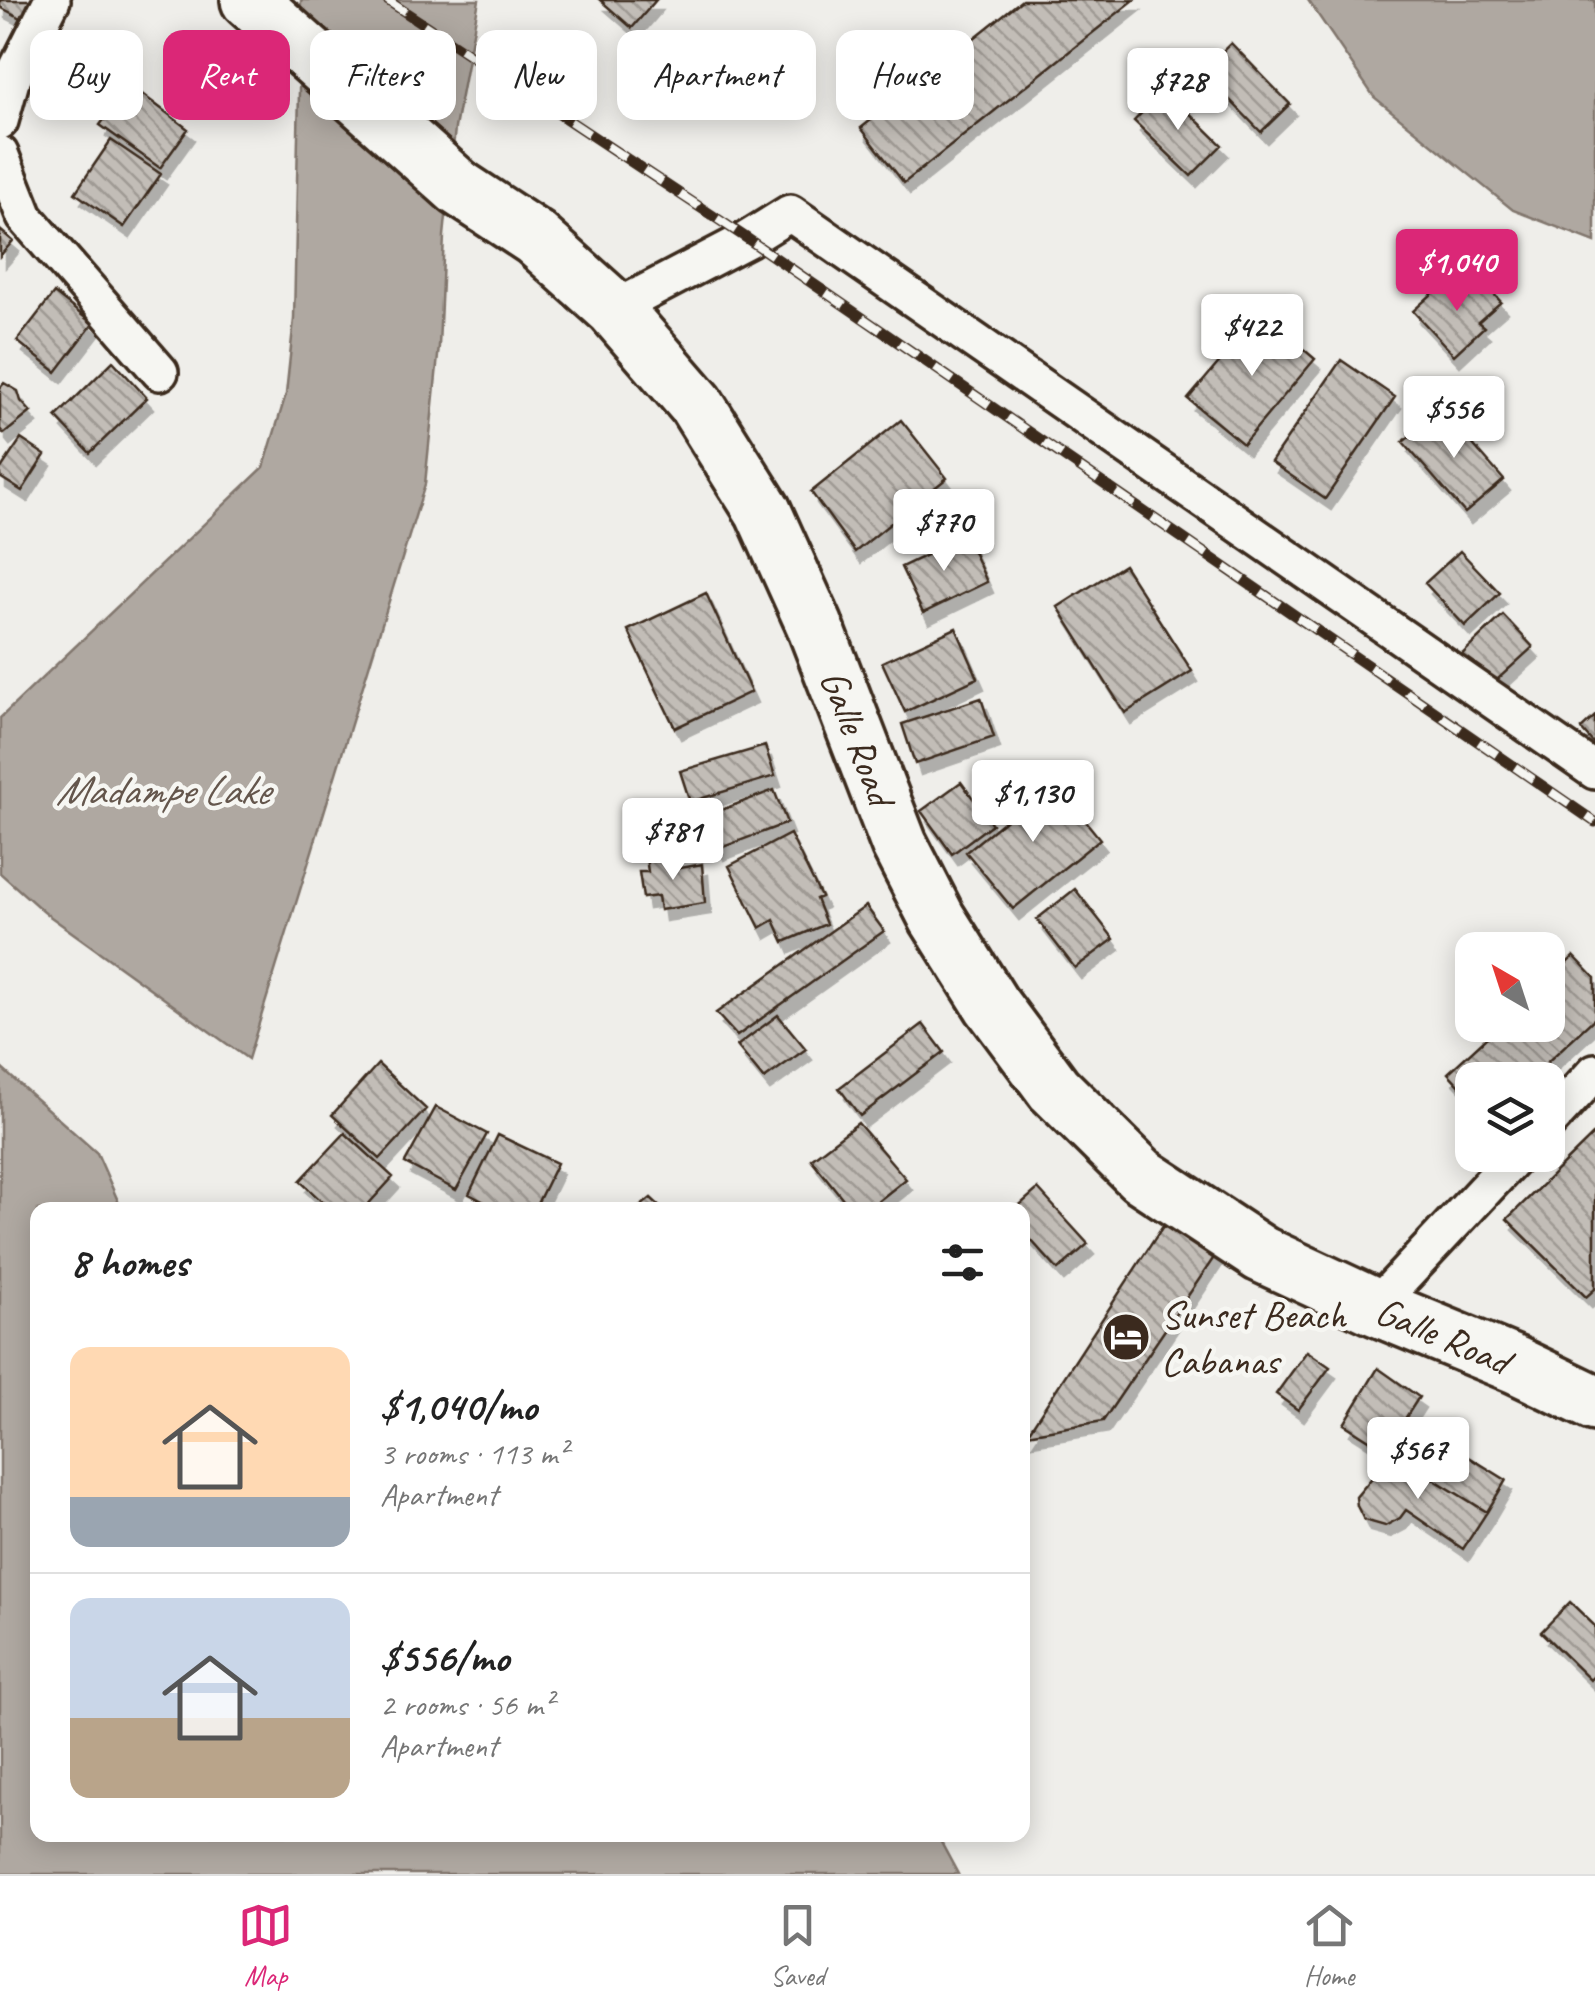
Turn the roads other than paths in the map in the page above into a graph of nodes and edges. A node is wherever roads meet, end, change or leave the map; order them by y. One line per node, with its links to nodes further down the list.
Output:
1 (52, 0): 3 (street)
2 (249, 0): 5 (highway, Galle Road)
3 (0, 121)
4 (0, 154): 6 (street)
5 (614, 309): 7 (street); 11 (highway, Galle Road)
6 (160, 372)
7 (1595, 770)
8 (1595, 1072): 9 (street)
9 (1565, 1105)
10 (1501, 1172): 11 (street)
11 (1375, 1307): 12 (highway, Galle Road)
12 (1595, 1402)

